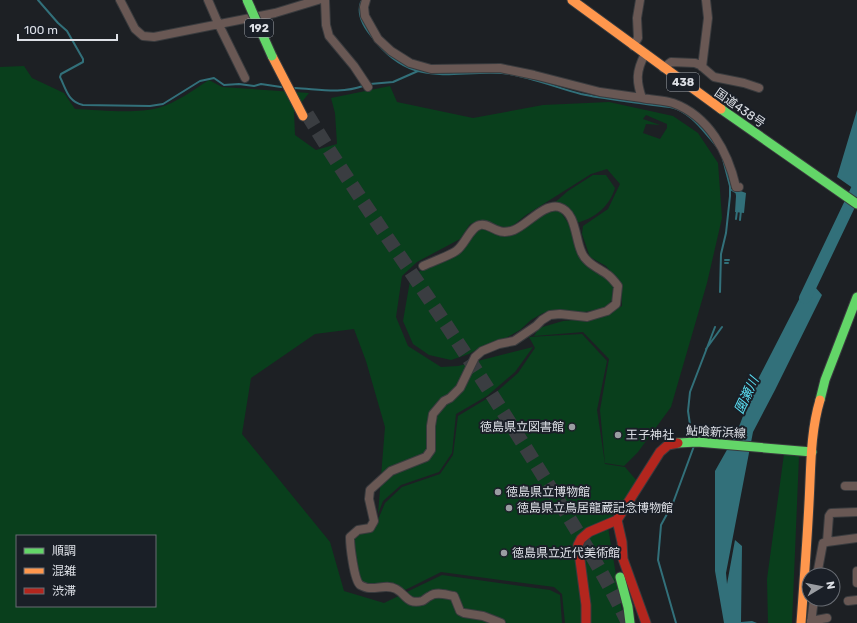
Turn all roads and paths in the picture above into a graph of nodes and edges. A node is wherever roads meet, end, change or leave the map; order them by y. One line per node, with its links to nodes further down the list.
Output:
1 (120, 0): 11 (street)
2 (208, 0): 11 (street)
3 (247, 0): 14 (main road, 192, bridge)
4 (256, 0): 14 (main road, 192)
5 (318, 0): 11 (street)
6 (326, 0): 18 (street)
7 (366, 0): 20 (street)
8 (572, 0): 12 (main road, 国道438号 / 438)
9 (640, 0): 12 (street)
10 (706, 0): 15 (street)
11 (218, 23): 17 (street)
12 (633, 46): 13 (main road, 国道438号 / 438)
13 (645, 54): 16 (main road, 国道438号 / 438); 20 (street)
14 (275, 55): 21 (main road, 192)
15 (702, 67): 16 (street); 19 (street)
16 (663, 68): 23 (main road, 国道438号 / 438)
17 (245, 78)
18 (368, 87)
19 (759, 88)
20 (642, 98): 22 (street)
21 (305, 115)
22 (739, 187)
23 (857, 204)
24 (423, 266): 43 (street)
25 (857, 297): 26 (main road)
26 (808, 451): 30 (main road, 鮎喰新浜線); 41 (main road)
27 (845, 486): 28 (street)
28 (857, 486)
29 (857, 512): 32 (street)
30 (614, 522): 44 (main road); 45 (main road); 46 (main road)
31 (857, 539): 32 (street)
32 (827, 542): 33 (street)
33 (818, 567)
34 (857, 571): 35 (street)
35 (857, 583)
36 (857, 600): 37 (street)
37 (848, 602)
38 (807, 607): 41 (street)
39 (813, 607): 42 (street)
40 (828, 618): 42 (street)
41 (801, 621)
42 (811, 622)
43 (501, 623)
44 (586, 623)
45 (630, 623)
46 (646, 623)

